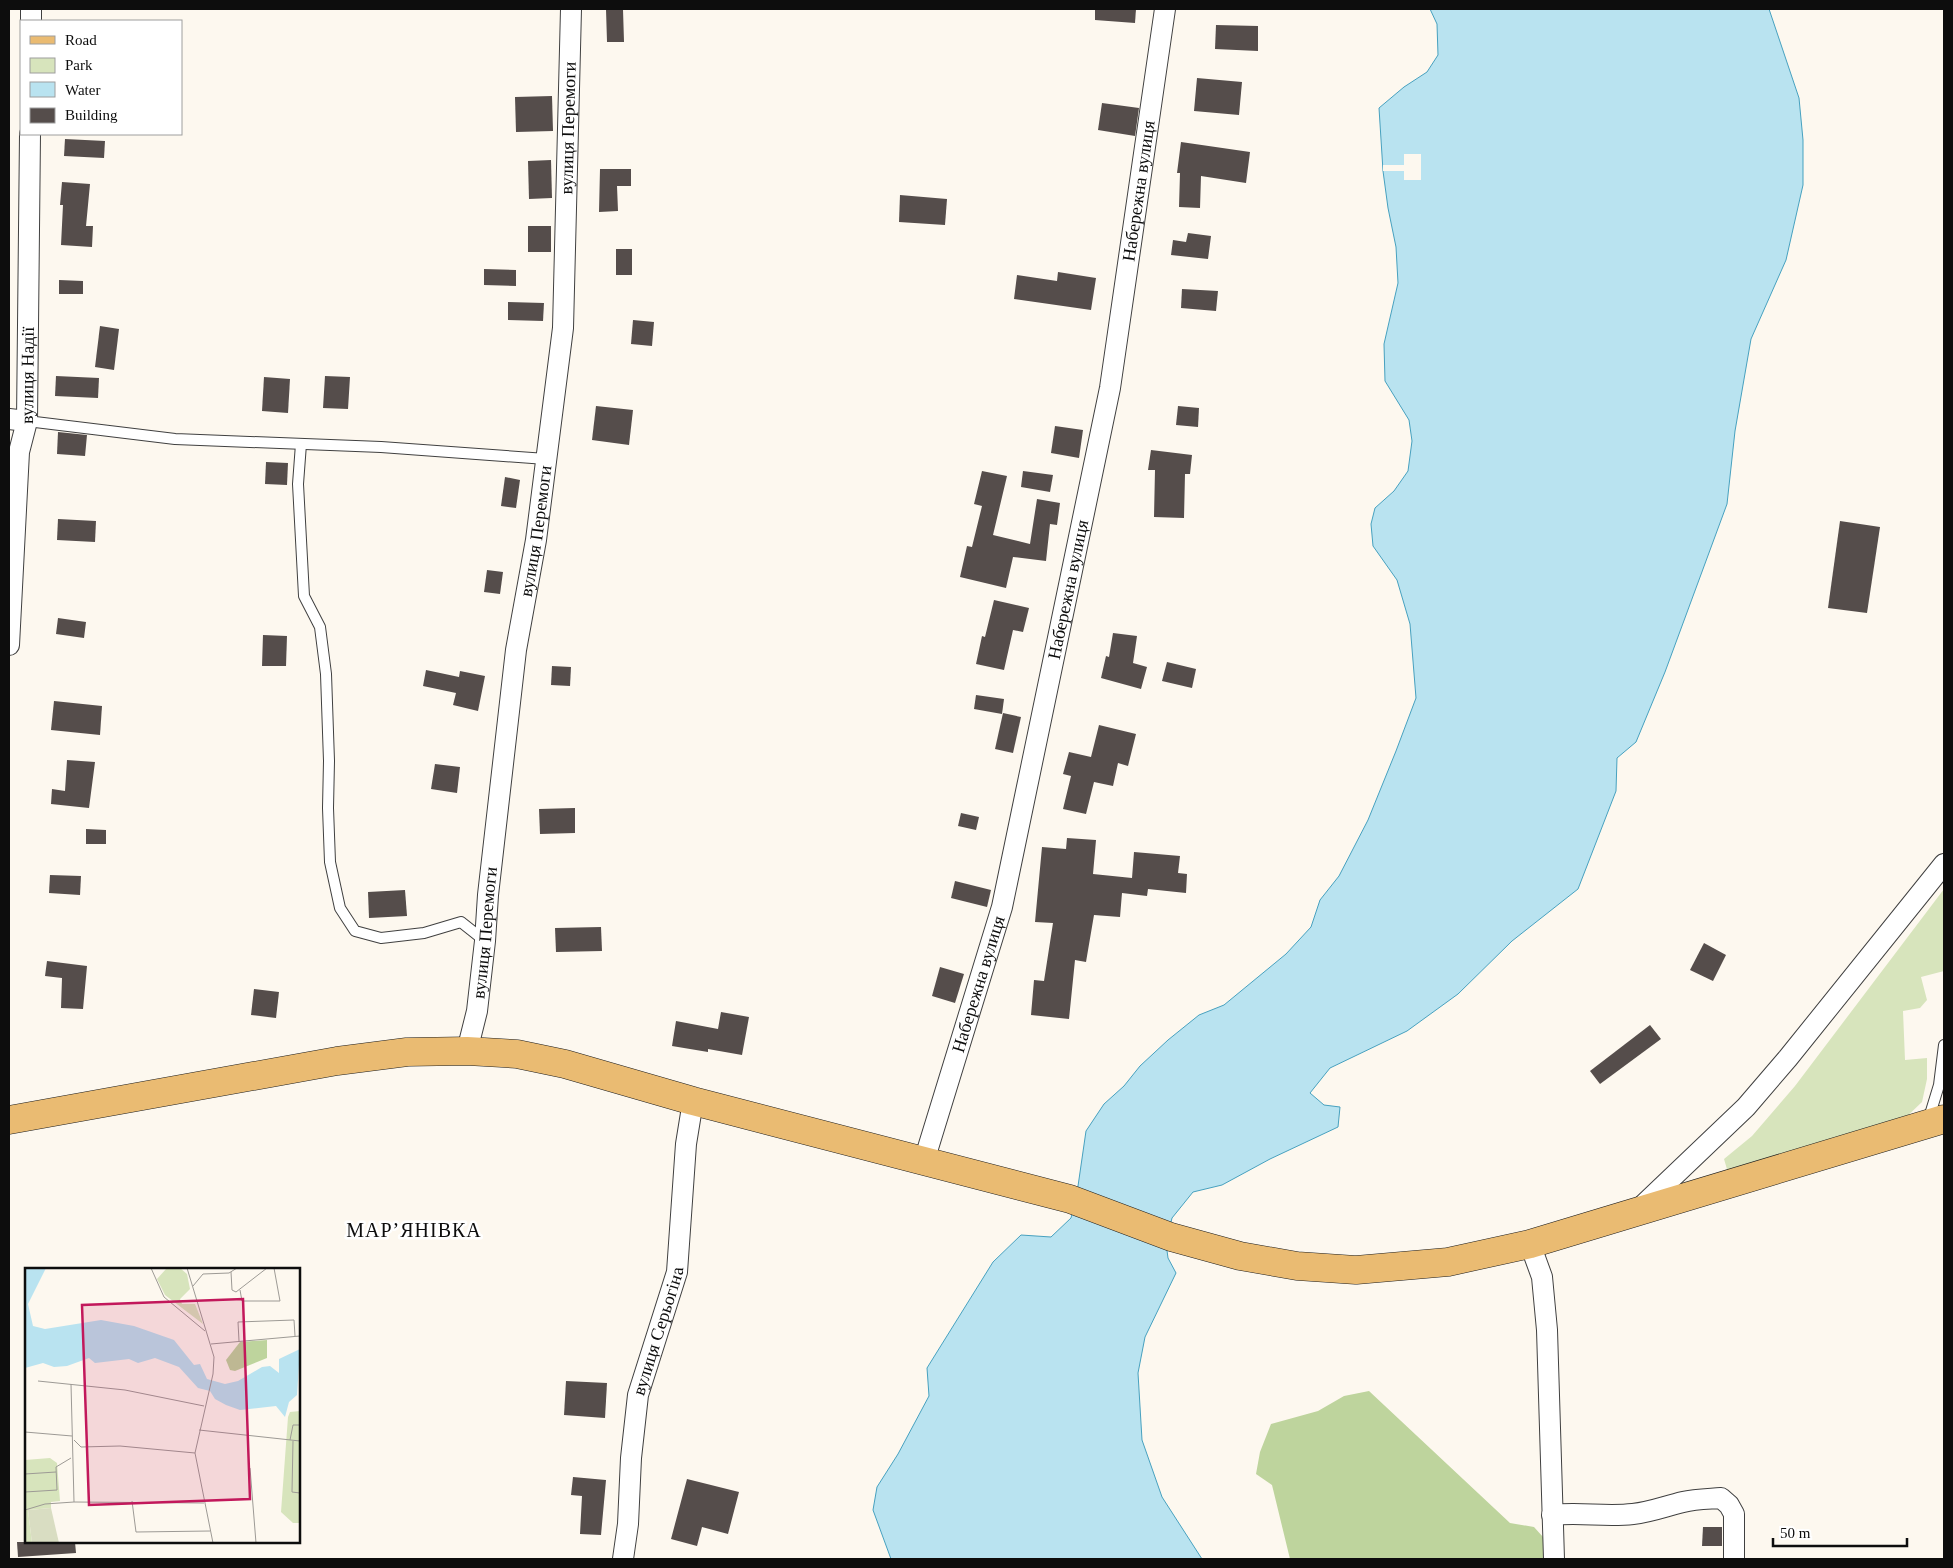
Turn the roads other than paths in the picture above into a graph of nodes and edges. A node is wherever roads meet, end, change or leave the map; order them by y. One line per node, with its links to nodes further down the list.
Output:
1 (571, 9): 6 (street, вулиця Перемоги)
2 (1165, 9): 15 (street, Набережна вулиця)
3 (30, 135): 4 (street, вулиця Надії)
4 (18, 420): 5 (lane); 7 (street, вулиця Надії)
5 (301, 444): 6 (lane); 9 (lane)
6 (546, 459): 9 (street, вулиця Перемоги)
7 (9, 644)
8 (1944, 864): 16 (street)
9 (485, 942): 11 (street, вулиця Перемоги)
10 (1944, 1044): 14 (lane)
11 (467, 1051): 12 (main road); 13 (main road)
12 (692, 1100): 15 (main road); 19 (street, вулиця Серьогіна)
13 (9, 1120)
14 (1936, 1121): 16 (main road)
15 (924, 1161): 17 (main road)
16 (1637, 1211): 17 (main road)
17 (1530, 1244): 18 (street)
18 (1552, 1515): 20 (street); 21 (street)
19 (623, 1559)
20 (1554, 1559)
21 (1734, 1559)

